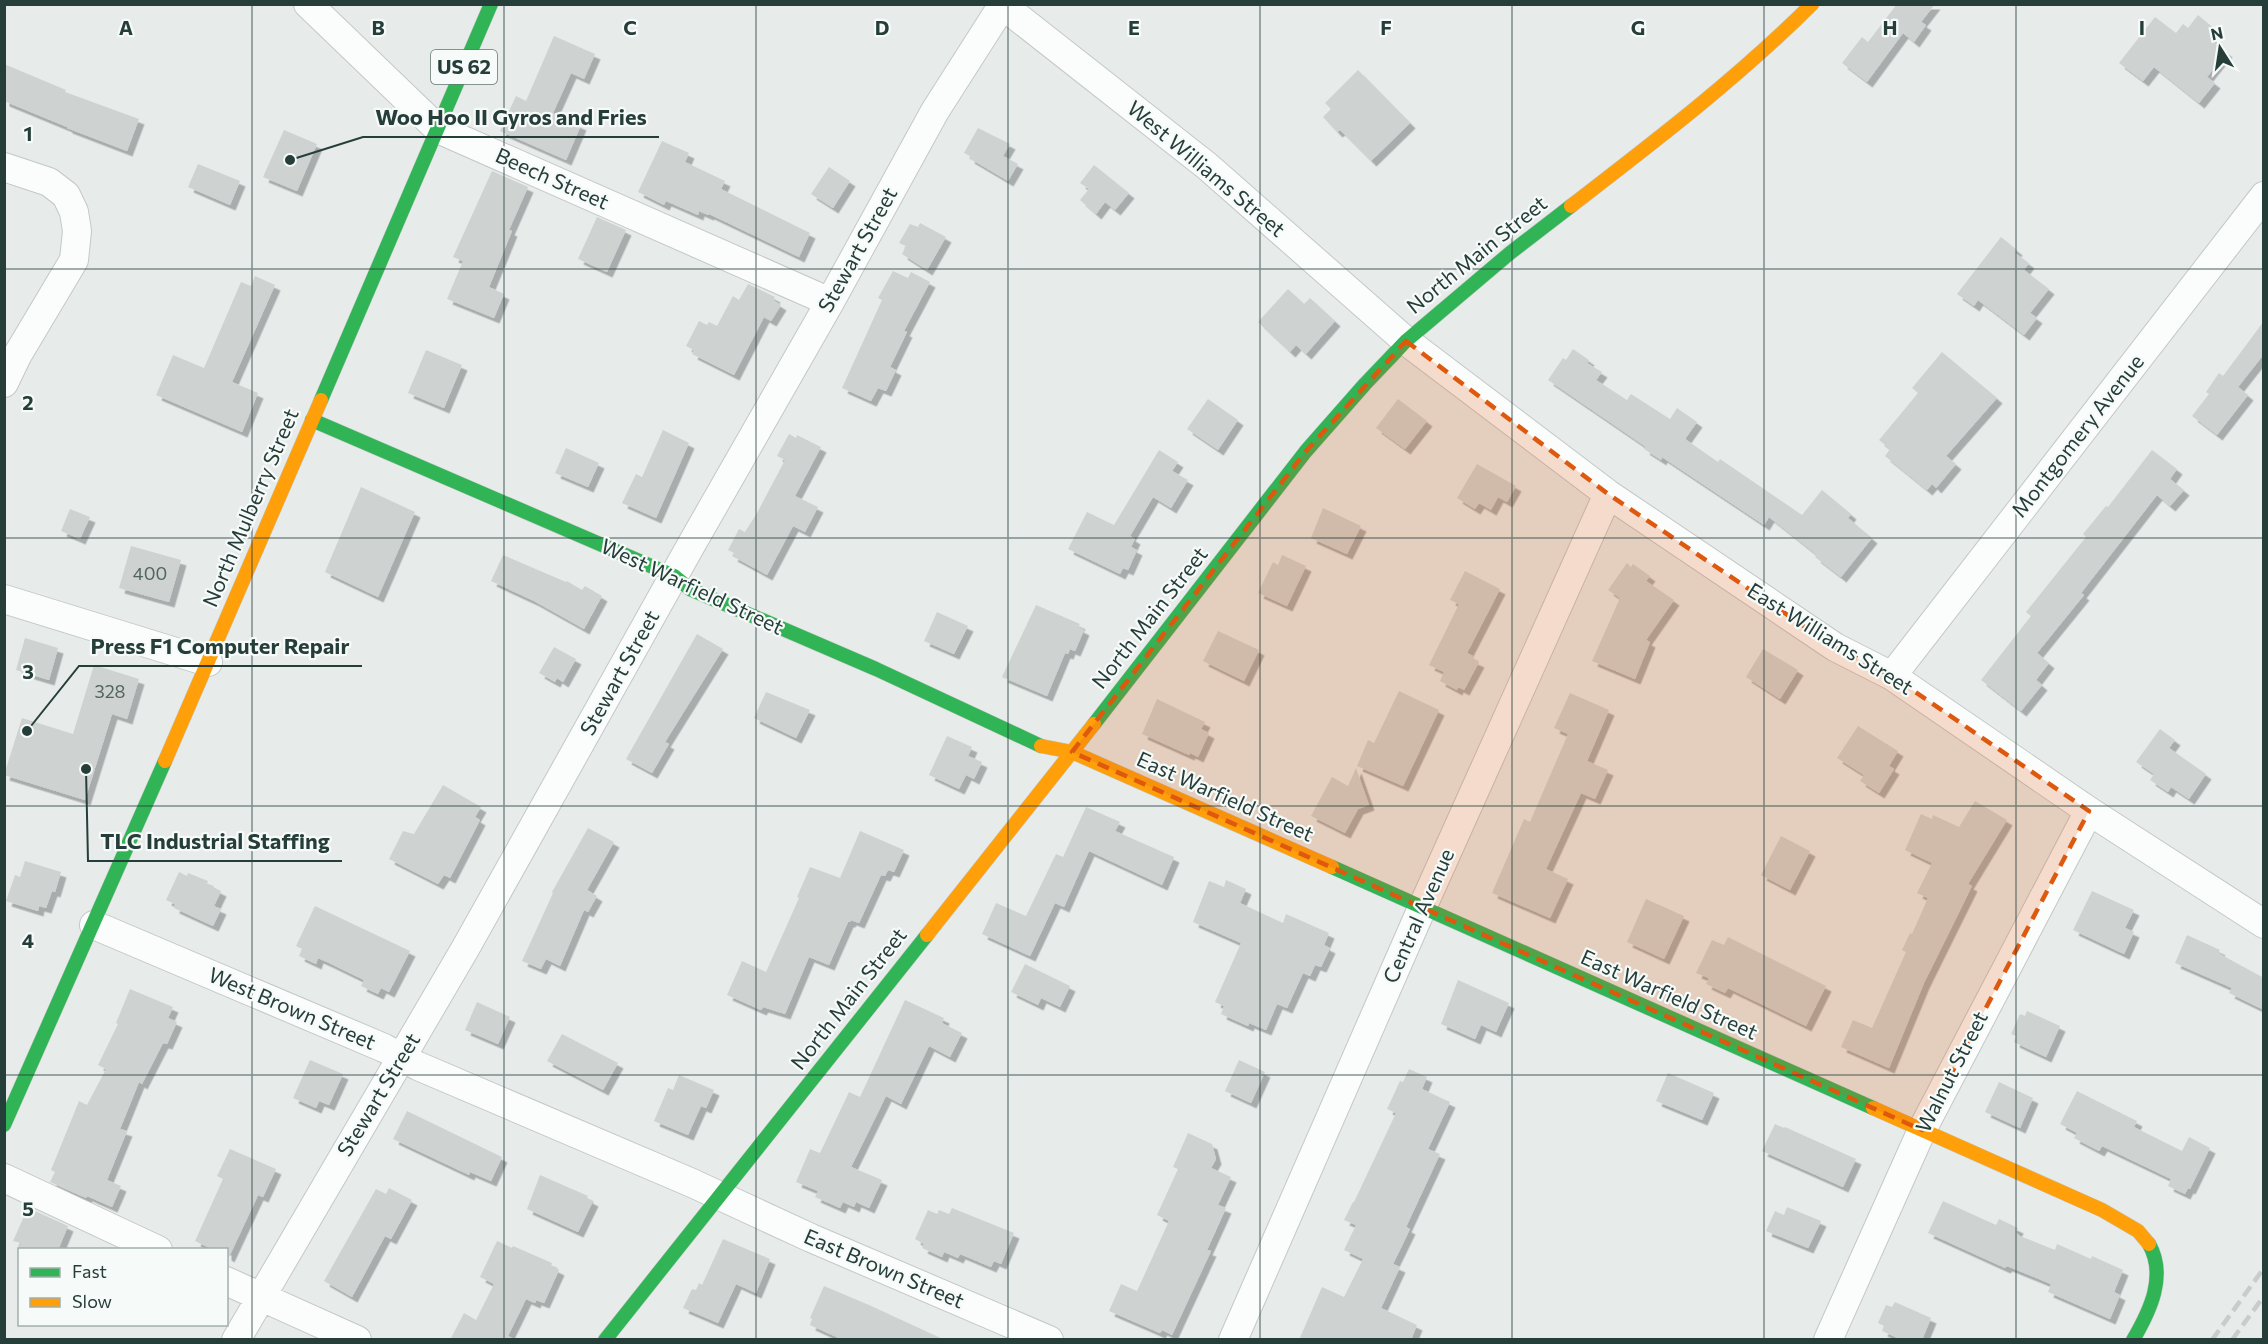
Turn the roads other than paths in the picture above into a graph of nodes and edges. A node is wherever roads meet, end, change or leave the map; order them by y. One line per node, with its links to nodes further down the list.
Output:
1 (308, 4): 5 (street, Beech Street)
2 (491, 4): 5 (street, North Mulberry Street / US 62)
3 (1812, 4): 9 (street, North Main Street)
4 (1001, 5): 8 (street, Stewart Street); 9 (street, West Williams Street)
5 (438, 129): 8 (street, Beech Street); 11 (street, North Mulberry Street / US 62)
6 (4, 167): 10 (street)
7 (2264, 196): 16 (street, Montgomery Avenue)
8 (830, 302): 13 (street, Stewart Street)
9 (1406, 341): 12 (street, East Williams Street); 17 (street, North Main Street)
10 (4, 383)
11 (312, 420): 13 (street, West Warfield Street); 15 (street, North Mulberry Street / US 62)
12 (1608, 494): 16 (street, East Williams Street); 19 (street, Central Avenue)
13 (674, 576): 17 (street, West Warfield Street); 22 (street, Stewart Street)
14 (4, 599): 15 (street)
15 (208, 662): 21 (street, North Mulberry Street / US 62)
16 (1892, 676): 18 (street, East Williams Street)
17 (1072, 752): 19 (street, East Warfield Street); 26 (street, North Main Street)
18 (2089, 811): 20 (street, East Williams Street); 24 (street, Walnut Street)
19 (1422, 908): 24 (street, East Warfield Street); 34 (street, Central Avenue)
20 (2264, 924)
21 (94, 925): 22 (street, West Brown Street); 23 (street, North Mulberry Street / US 62)
22 (401, 1056): 26 (street, West Brown Street); 29 (street, Stewart Street)
23 (4, 1125)
24 (1922, 1131): 35 (street, Walnut Street); 36 (street, East Warfield Street)
25 (4, 1178): 27 (street)
26 (721, 1196): 32 (street, North Main Street); 33 (street, East Brown Street)
27 (154, 1248)
28 (228, 1282): 29 (street)
29 (260, 1297): 30 (street, Stewart Street); 31 (street)
30 (236, 1340)
31 (357, 1340)
32 (605, 1340)
33 (1049, 1340)
34 (1233, 1340)
35 (1828, 1340)
36 (2133, 1340)

